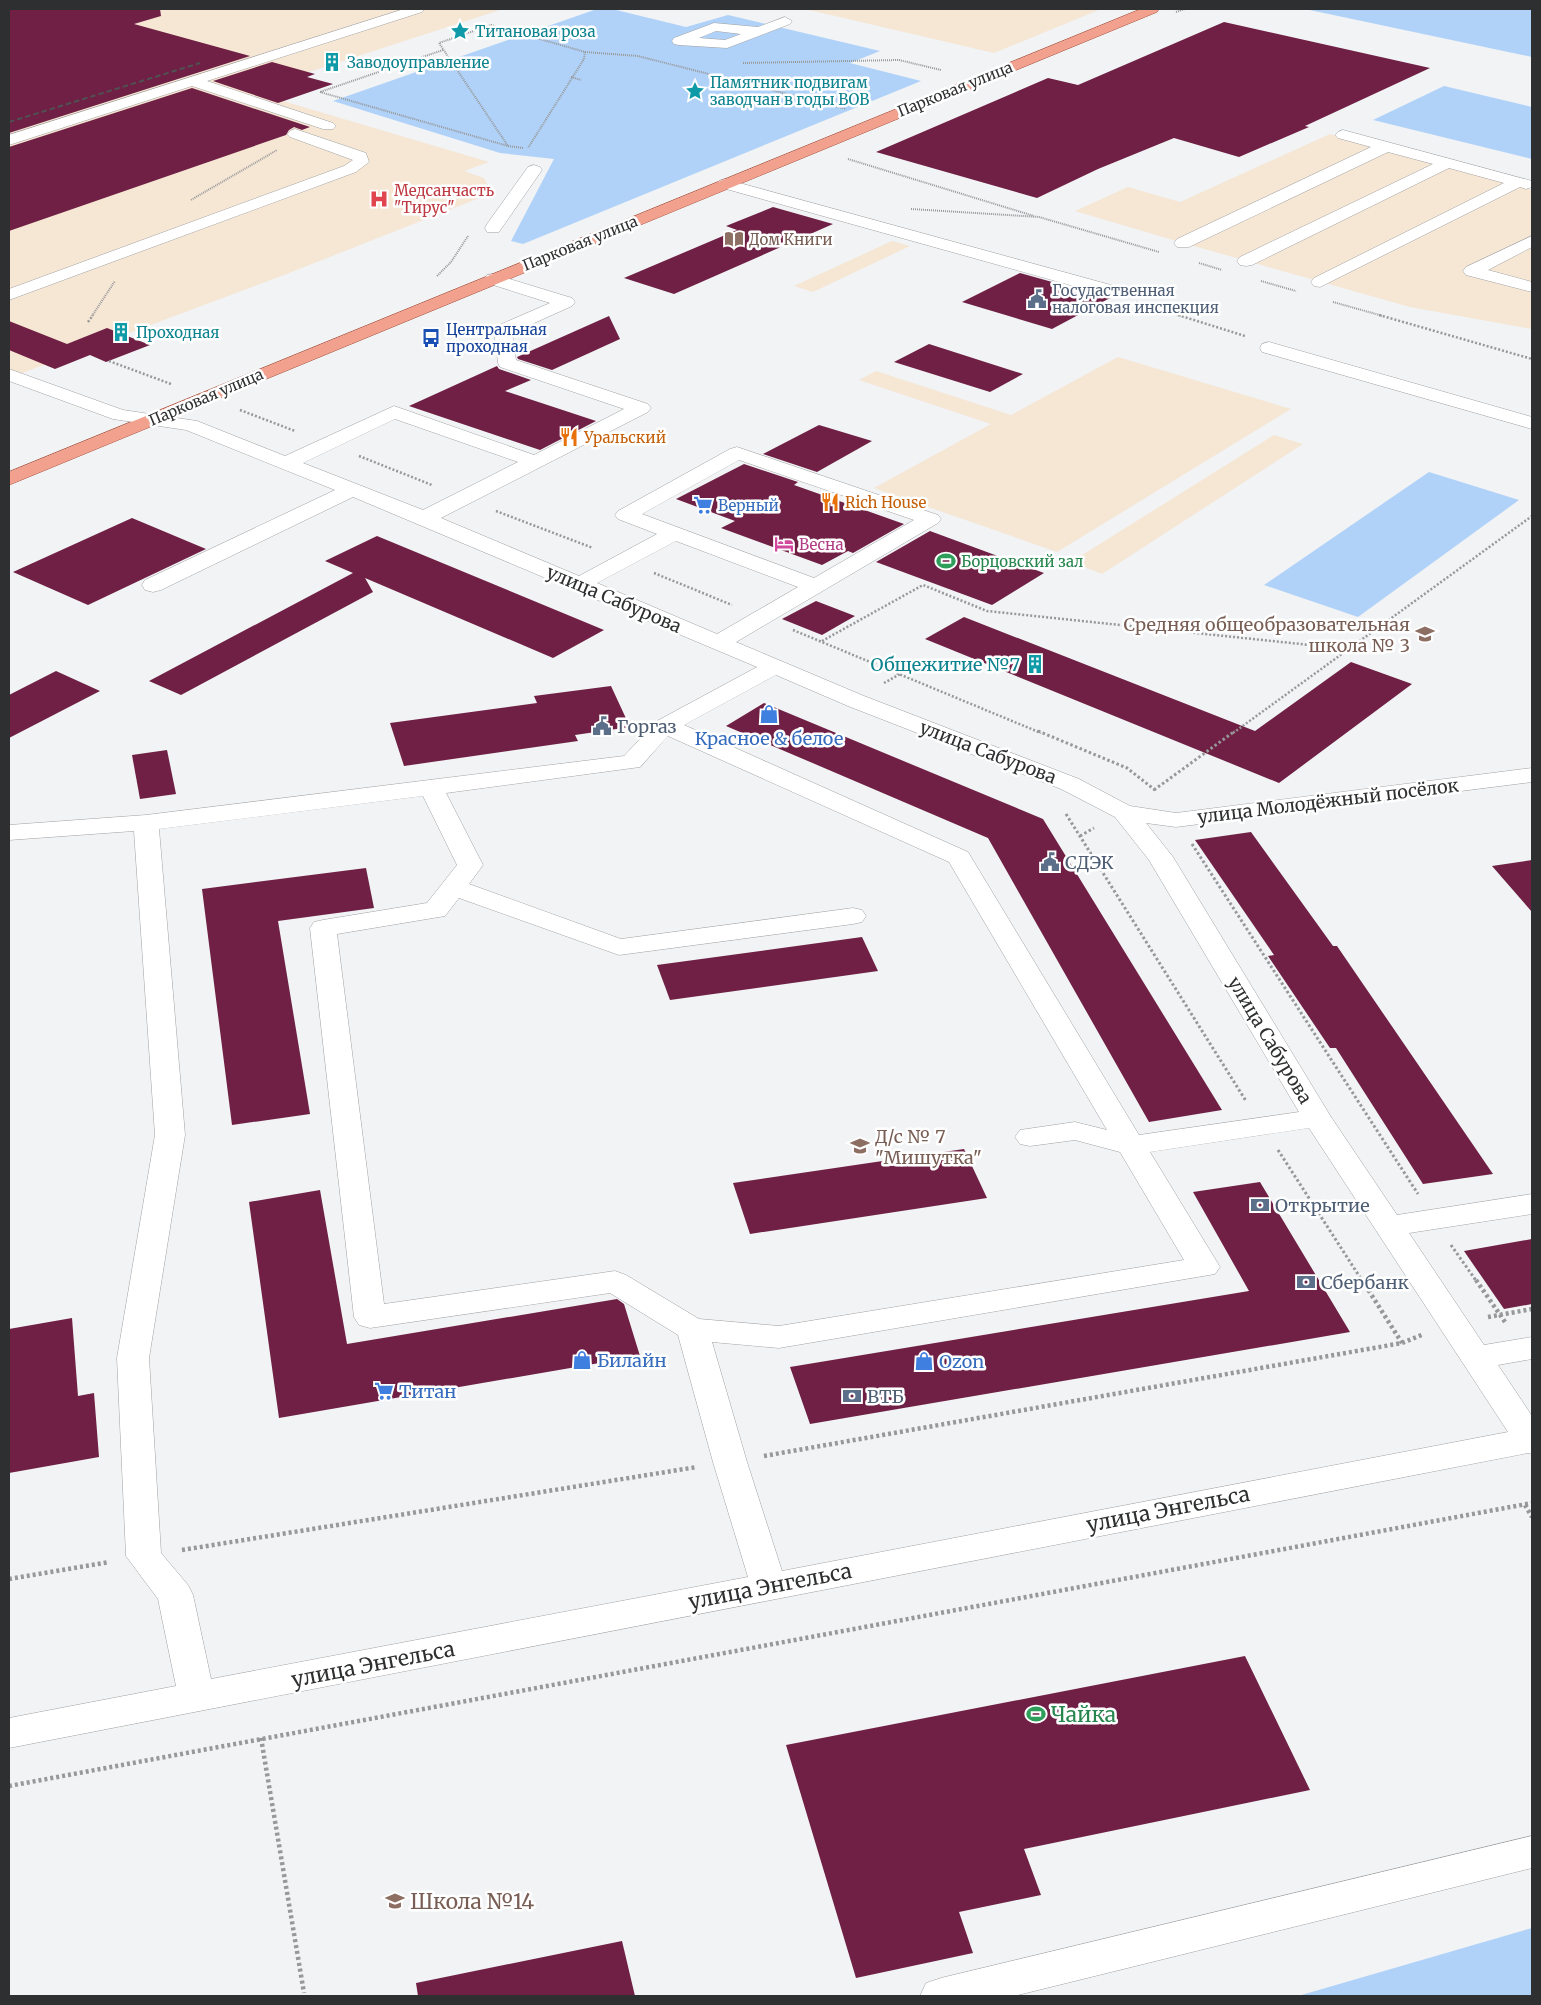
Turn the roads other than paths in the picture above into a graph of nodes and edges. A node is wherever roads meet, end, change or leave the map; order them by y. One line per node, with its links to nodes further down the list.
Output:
1 (417, 9): 5 (street)
2 (1152, 9): 11 (main road, Парковая улица)
3 (785, 21): 4 (street)
4 (759, 31)
5 (190, 81): 7 (street); 21 (street)
6 (1343, 135): 8 (street)
7 (9, 140)
8 (1387, 146): 9 (street); 15 (street)
9 (1448, 162): 12 (street); 16 (street)
10 (534, 170): 13 (street)
11 (725, 184): 17 (main road, Парковая улица); 20 (street)
12 (1525, 184): 18 (street)
13 (493, 228)
14 (1532, 241): 19 (street)
15 (1183, 243)
16 (1246, 261)
17 (493, 279): 24 (main road, Парковая улица); 26 (street)
18 (1320, 282)
19 (1532, 288)
20 (1112, 291)
21 (9, 295)
22 (1269, 348): 25 (street)
23 (9, 375): 24 (street, улица Сабурова)
24 (154, 419): 27 (street, улица Сабурова); 28 (main road, Парковая улица)
25 (1532, 422)
26 (536, 462): 27 (street); 30 (street)
27 (286, 463): 29 (street, улица Сабурова)
28 (9, 479)
29 (353, 489): 30 (street, улица Сабурова); 33 (street)
30 (424, 518): 32 (street, улица Сабурова)
31 (675, 533): 32 (street); 34 (street); 34 (street)
32 (580, 584): 35 (street, улица Сабурова)
33 (153, 585)
34 (815, 586): 35 (street)
35 (718, 643): 36 (street, улица Сабурова)
36 (774, 666): 37 (street); 40 (street, улица Сабурова)
37 (665, 726): 39 (street); 47 (street)
38 (1532, 775): 40 (street, улица Молодёжный посёлок)
39 (430, 786): 41 (street); 43 (street)
40 (1124, 812): 45 (street, улица Сабурова)
41 (146, 823): 42 (street); 55 (street)
42 (9, 832)
43 (453, 887): 44 (street); 50 (street)
44 (853, 916)
45 (1317, 1118): 47 (street); 49 (street, улица Сабурова)
46 (1030, 1137): 47 (street)
47 (1131, 1145): 50 (street)
48 (1532, 1204): 49 (street)
49 (1389, 1226): 52 (street, улица Сабурова)
50 (692, 1329): 54 (street)
51 (1530, 1348): 52 (street)
52 (1476, 1357): 53 (street, улица Сабурова)
53 (1532, 1441): 54 (street, улица Энгельса)
54 (769, 1586): 55 (street, улица Энгельса)
55 (197, 1698): 56 (street, улица Энгельса)
56 (9, 1733)
57 (1532, 1852): 58 (street)
58 (941, 1996)

